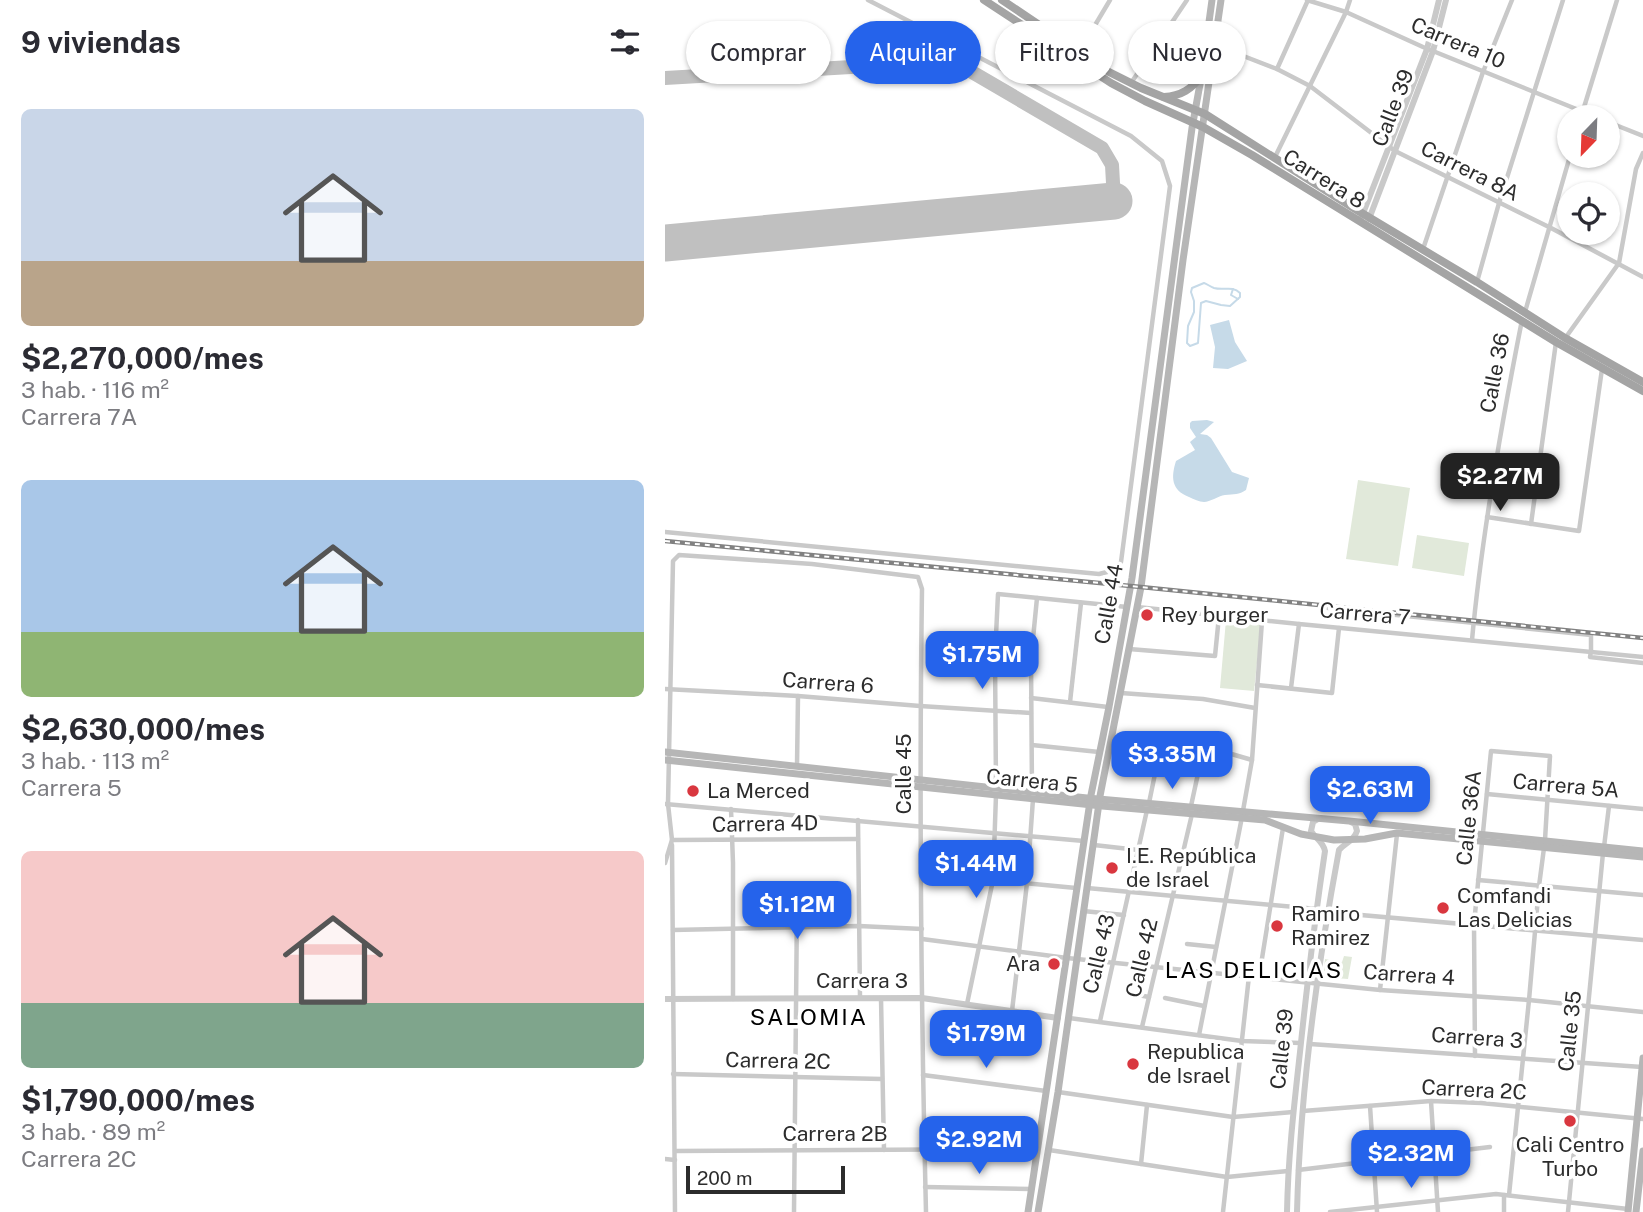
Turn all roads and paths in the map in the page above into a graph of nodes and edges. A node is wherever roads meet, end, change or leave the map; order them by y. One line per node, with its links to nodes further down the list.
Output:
1 (869, 0): 60 (street)
2 (984, 0): 36 (main road, Carrera 8)
3 (1002, 0): 16 (main road, Carrera 8)
4 (1110, 0): 17 (street)
5 (1187, 0): 18 (street)
6 (1212, 0): 19 (main road, Calle 44)
7 (1221, 0): 20 (main road, Calle 44)
8 (1307, 0): 15 (street, Carrera 10); 23 (street)
9 (1350, 0): 15 (street)
10 (1439, 0): 21 (street, Calle 39)
11 (1446, 0): 21 (street, Calle 39)
12 (1512, 0): 24 (street)
13 (1563, 0): 30 (street)
14 (1617, 0): 33 (street)
15 (1346, 12): 21 (street, Carrera 10); 29 (street)
16 (1033, 21)
17 (1097, 21)
18 (1174, 21)
19 (1209, 21)
20 (1218, 21)
21 (1430, 50): 24 (street, Carrera 10); 40 (street, Calle 39)
22 (1246, 57): 23 (street, Carrera 8A)
23 (1277, 69): 29 (street, Carrera 8A)
24 (1483, 72): 30 (street, Carrera 10); 44 (street)
25 (1131, 84): 31 (main road, Carrera 8)
26 (1195, 84): 31 (main road)
27 (1200, 84): 34 (main road, Calle 44)
28 (1209, 84): 35 (main road, Calle 44)
29 (1310, 86): 40 (street, Carrera 8A); 42 (street)
30 (1534, 92): 32 (street, Carrera 10); 45 (street)
31 (1163, 97): 34 (main road, Carrera 8)
32 (1561, 105)
33 (1585, 105)
34 (1195, 110): 35 (main road, Carrera 8); 36 (main road, Calle 44)
35 (1205, 114): 37 (main road, Calle 44); 42 (main road, Carrera 8)
36 (1193, 122): 37 (main road, Carrera 8); 63 (main road, Calle 44)
37 (1203, 127): 46 (main road, Carrera 8); 64 (main road, Calle 44)
38 (1621, 127): 39 (street)
39 (1643, 136)
40 (1392, 149): 44 (street, Carrera 8A); 46 (street, Calle 39)
41 (1643, 153): 49 (street)
42 (1275, 159): 46 (main road, Carrera 8)
43 (1567, 168): 47 (street, Calle 36)
44 (1448, 177): 45 (street, Carrera 8A); 48 (street)
45 (1499, 203): 47 (street, Carrera 8A); 51 (street)
46 (1365, 220): 48 (main road, Carrera 8); 52 (main road, Carrera 8)
47 (1551, 228): 49 (street, Carrera 8A); 52 (street, Calle 36)
48 (1423, 250): 51 (main road, Carrera 8)
49 (1619, 263): 50 (street, Carrera 8A); 53 (street)
50 (1643, 277)
51 (1477, 282): 52 (main road, Carrera 8)
52 (1523, 317): 53 (main road, Carrera 8); 54 (main road, Carrera 8); 58 (street, Calle 36)
53 (1565, 338): 56 (main road, Carrera 8)
54 (1556, 342): 55 (main road, Carrera 8); 59 (street)
55 (1602, 368): 57 (main road, Carrera 8); 59 (street)
56 (1643, 382)
57 (1643, 391)
58 (1487, 517): 59 (street); 68 (street, Calle 36)
59 (1531, 524)
60 (665, 532)
61 (1037, 598): 62 (street); 74 (street); 76 (street)
62 (1081, 603): 63 (street); 84 (street)
63 (1127, 607): 86 (main road, Calle 44)
64 (1137, 607): 66 (street, Carrera 7); 72 (main road, Calle 44)
65 (1328, 608): 68 (street)
66 (1219, 616): 67 (street, Carrera 7); 72 (street)
67 (1262, 621): 69 (street, Carrera 7); 78 (street)
68 (1474, 622): 71 (street, Calle 36); 73 (street)
69 (1300, 624): 70 (street, Carrera 7); 79 (street)
70 (1339, 628): 71 (street, Carrera 7); 79 (street)
71 (1472, 640): 73 (street, Carrera 7)
72 (1129, 649): 81 (main road, Calle 44)
73 (1591, 651): 75 (street, Carrera 7); 77 (street, Carrera 7)
74 (995, 656): 76 (street); 88 (street)
75 (1643, 657)
76 (1031, 659): 83 (street)
77 (1643, 663)
78 (1257, 685): 79 (street); 87 (street)
79 (1291, 688)
80 (668, 689): 82 (street, Carrera 6); 85 (street, Calle 45); 95 (street)
81 (1120, 693): 87 (street); 90 (main road, Calle 44)
82 (798, 696): 85 (street, Carrera 6); 97 (street)
83 (1031, 698): 84 (street); 89 (street)
84 (1070, 702): 86 (street)
85 (920, 706): 88 (street, Carrera 6); 98 (street, Calle 45)
86 (1109, 707): 94 (main road, Calle 44)
87 (1255, 708): 96 (street)
88 (995, 710): 89 (street, Carrera 6); 99 (street)
89 (1031, 713): 92 (street)
90 (1111, 737): 91 (street); 103 (main road, Calle 44)
91 (1162, 740): 93 (street); 106 (street, Calle 43)
92 (1032, 745): 94 (street); 101 (street)
93 (1204, 746): 96 (street); 109 (street, Calle 42)
94 (1100, 752): 103 (main road, Calle 44)
95 (667, 756): 97 (main road, Carrera 5); 98 (main road, Carrera 5); 104 (street)
96 (1252, 760): 110 (street)
97 (797, 766): 98 (main road, Carrera 5)
98 (920, 783): 99 (main road, Carrera 5); 114 (street, Calle 45)
99 (996, 792): 101 (main road, Carrera 5); 116 (street)
100 (1487, 794): 102 (street, Carrera 5A); 102 (street, Calle 36A); 120 (street, Calle 36A)
101 (1033, 796): 103 (main road, Carrera 5); 118 (street)
102 (1548, 800): 105 (street, Carrera 5A); 126 (street)
103 (1094, 802): 106 (main road, Carrera 5); 125 (main road, Calle 44); 127 (main road, Calle 44)
104 (667, 804): 108 (street); 122 (street)
105 (1609, 806): 107 (street, Carrera 5A); 129 (street, Calle 35)
106 (1148, 807): 109 (main road, Carrera 5); 128 (street, Calle 43)
107 (1643, 809)
108 (731, 810): 112 (street); 123 (street)
109 (1191, 811): 110 (main road, Carrera 5); 143 (street, Calle 42)
110 (1243, 815): 111 (main road, Carrera 5); 115 (main road, Carrera 5); 144 (street)
111 (1322, 818): 113 (main road, Carrera 5); 119 (street, Calle 39)
112 (857, 820): 114 (street); 121 (street)
113 (1349, 821): 120 (main road, Carrera 5); 124 (street)
114 (920, 826): 116 (street); 133 (street, Calle 45)
115 (1283, 828): 119 (main road, Carrera 5); 146 (street)
116 (995, 833): 118 (street); 134 (street)
117 (1397, 833): 120 (main road, Carrera 5); 124 (main road, Carrera 5); 151 (street)
118 (1030, 836): 125 (street); 136 (street)
119 (1317, 837): 124 (main road, Carrera 5); 147 (street, Calle 39)
120 (1483, 838): 126 (main road, Carrera 5); 135 (street, Calle 36A)
121 (858, 839): 123 (street, Carrera 4D); 153 (street)
122 (672, 840): 123 (street, Carrera 4D); 132 (street); 155 (street)
123 (732, 840): 156 (street)
124 (1352, 840): 149 (street, Calle 39)
125 (1084, 841): 138 (main road, Calle 44)
126 (1545, 844): 129 (main road, Carrera 5); 137 (street)
127 (1093, 845): 128 (street); 139 (main road, Calle 44)
128 (1138, 850): 141 (street, Calle 43)
129 (1604, 850): 130 (main road, Carrera 5); 131 (main road, Carrera 5); 140 (street, Calle 35)
130 (1643, 851)
131 (1643, 857)
132 (665, 863)
133 (921, 873): 134 (street); 157 (street, Calle 45)
134 (993, 880): 136 (street); 163 (street)
135 (1478, 880): 137 (street); 152 (street, Calle 36A)
136 (1027, 883): 138 (street); 165 (street)
137 (1539, 886): 140 (street); 158 (street)
138 (1077, 888): 166 (main road, Calle 44)
139 (1087, 888): 141 (street); 148 (main road, Calle 44)
140 (1599, 891): 142 (street); 159 (street, Calle 35)
141 (1129, 892): 143 (street); 150 (street, Calle 43)
142 (1643, 895)
143 (1173, 896): 144 (street); 169 (street, Calle 42)
144 (1226, 901): 146 (street); 164 (street)
145 (797, 905): 154 (street)
146 (1271, 905): 147 (street); 172 (street)
147 (1317, 909): 173 (street, Calle 39)
148 (1083, 911): 150 (street); 167 (main road, Calle 44)
149 (1327, 912): 151 (street); 174 (street, Calle 39)
150 (1124, 915): 168 (street, Calle 43)
151 (1387, 918): 152 (street); 175 (street)
152 (1474, 924): 158 (street); 177 (street, Calle 36A)
153 (859, 926): 154 (street); 157 (street); 185 (street)
154 (796, 928): 156 (street); 184 (street)
155 (673, 929): 156 (street); 182 (street)
156 (733, 929): 183 (street)
157 (922, 929): 160 (street, Calle 45)
158 (1535, 930): 159 (street); 187 (street)
159 (1595, 935): 161 (street); 190 (street, Calle 35)
160 (922, 939): 163 (street, Carrera 4); 186 (street, Calle 45)
161 (1643, 940)
162 (1187, 944): 164 (street)
163 (979, 946): 165 (street, Carrera 4); 188 (street)
164 (1216, 947): 170 (street)
165 (1019, 952): 166 (street, Carrera 4); 191 (street)
166 (1067, 958): 167 (street, Carrera 4); 193 (main road, Calle 44)
167 (1076, 959): 168 (street, Carrera 4); 194 (main road, Calle 44)
168 (1113, 962): 169 (street, Carrera 4); 195 (street, Calle 43)
169 (1156, 967): 170 (street, Carrera 4); 178 (street, Calle 42)
170 (1211, 972): 171 (street, Carrera 4); 189 (street)
171 (1249, 976): 172 (street, Carrera 4); 198 (street)
172 (1259, 977): 173 (street, Carrera 4)
173 (1307, 982): 174 (street, Carrera 4); 199 (street, Calle 39)
174 (1317, 983): 175 (street, Carrera 4); 200 (street, Calle 39)
175 (1380, 989): 177 (street, Carrera 4)
176 (1127, 993): 178 (street)
177 (1475, 996): 187 (street, Carrera 4); 201 (street, Calle 36A)
178 (1149, 997): 196 (street, Calle 42)
179 (881, 998): 185 (street, Carrera 3); 186 (street, Carrera 3); 209 (street)
180 (1165, 998): 189 (street)
181 (665, 999): 182 (street, Carrera 3)
182 (673, 999): 183 (street, Carrera 3); 206 (street)
183 (733, 999): 184 (street, Carrera 3)
184 (796, 999): 185 (street, Carrera 3); 208 (street)
185 (860, 999)
186 (922, 999): 188 (street, Carrera 3); 207 (street, Calle 45)
187 (1529, 1000): 190 (street, Carrera 4); 203 (street)
188 (967, 1004): 191 (street, Carrera 3)
189 (1205, 1006): 197 (street)
190 (1588, 1006): 192 (street, Carrera 4); 204 (street, Calle 35)
191 (1012, 1011): 193 (street, Carrera 3)
192 (1643, 1012)
193 (1058, 1018): 210 (main road, Calle 44)
194 (1069, 1018): 195 (street); 211 (main road, Calle 44)
195 (1100, 1021): 196 (street)
196 (1142, 1027): 197 (street)
197 (1199, 1035): 198 (street)
198 (1242, 1041): 199 (street); 219 (street)
199 (1301, 1043): 217 (street, Calle 39)
200 (1310, 1044): 201 (street, Carrera 3); 216 (street, Calle 39)
201 (1475, 1056): 203 (street, Carrera 3)
202 (1643, 1058): 205 (main road)
203 (1523, 1059): 204 (street, Carrera 3); 215 (street)
204 (1583, 1063): 205 (street, Carrera 3); 218 (street, Calle 35)
205 (1642, 1067): 220 (main road)
206 (673, 1074): 208 (street, Carrera 2C); 222 (street)
207 (923, 1075): 210 (street); 229 (street, Calle 45)
208 (794, 1077): 209 (street, Carrera 2C); 227 (street)
209 (882, 1079): 228 (street)
210 (1046, 1090): 223 (main road, Calle 44)
211 (1058, 1092): 213 (street); 224 (main road, Calle 44)
212 (1431, 1101): 214 (street, Carrera 2C); 215 (street, Carrera 2C); 233 (street)
213 (1147, 1105): 219 (street); 237 (street)
214 (1370, 1106): 216 (street, Carrera 2C); 236 (street)
215 (1518, 1107): 218 (street, Carrera 2C); 245 (street)
216 (1303, 1111): 238 (street, Calle 39)
217 (1293, 1112): 219 (street); 239 (street, Calle 39)
218 (1578, 1113): 220 (street, Carrera 2C); 247 (street, Calle 35)
219 (1233, 1117): 240 (street)
220 (1640, 1119): 249 (main road)
221 (665, 1122): 222 (street)
222 (674, 1123): 231 (street)
223 (1041, 1124): 224 (main road); 226 (main road, Calle 44)
224 (1052, 1125): 230 (main road, Calle 44)
225 (1490, 1147): 233 (street)
226 (1037, 1149): 229 (street, Carrera 2B); 242 (main road, Calle 44)
227 (795, 1150): 228 (street, Carrera 2B); 231 (street, Carrera 2B); 251 (street)
228 (884, 1150): 229 (street, Carrera 2B)
229 (925, 1150): 241 (street, Calle 45)
230 (1049, 1150): 237 (street); 254 (main road, Calle 44)
231 (675, 1151): 235 (street)
232 (1643, 1151): 249 (main road)
233 (1434, 1153): 236 (street); 246 (street)
234 (665, 1159): 235 (street)
235 (675, 1160): 244 (street)
236 (1374, 1161): 238 (street); 248 (street)
237 (1141, 1164): 240 (street)
238 (1298, 1170): 257 (street, Calle 39)
239 (1288, 1171): 240 (street); 256 (street, Calle 39)
240 (1227, 1177): 255 (street)
241 (925, 1187): 242 (street); 252 (street, Calle 45)
242 (1031, 1189): 253 (main road, Calle 44)
243 (665, 1194): 244 (street)
244 (675, 1195): 250 (street)
245 (1506, 1195): 246 (street); 247 (street); 260 (street)
246 (1437, 1200): 248 (street); 259 (street)
247 (1569, 1202): 249 (street); 261 (street, Calle 35)
248 (1377, 1209): 258 (street)
249 (1634, 1211)
250 (675, 1212)
251 (794, 1212)
252 (926, 1212)
253 (1028, 1212)
254 (1038, 1212)
255 (1223, 1212)
256 (1287, 1212)
257 (1297, 1212)
258 (1329, 1212)
259 (1438, 1212)
260 (1504, 1212)
261 (1568, 1212)

